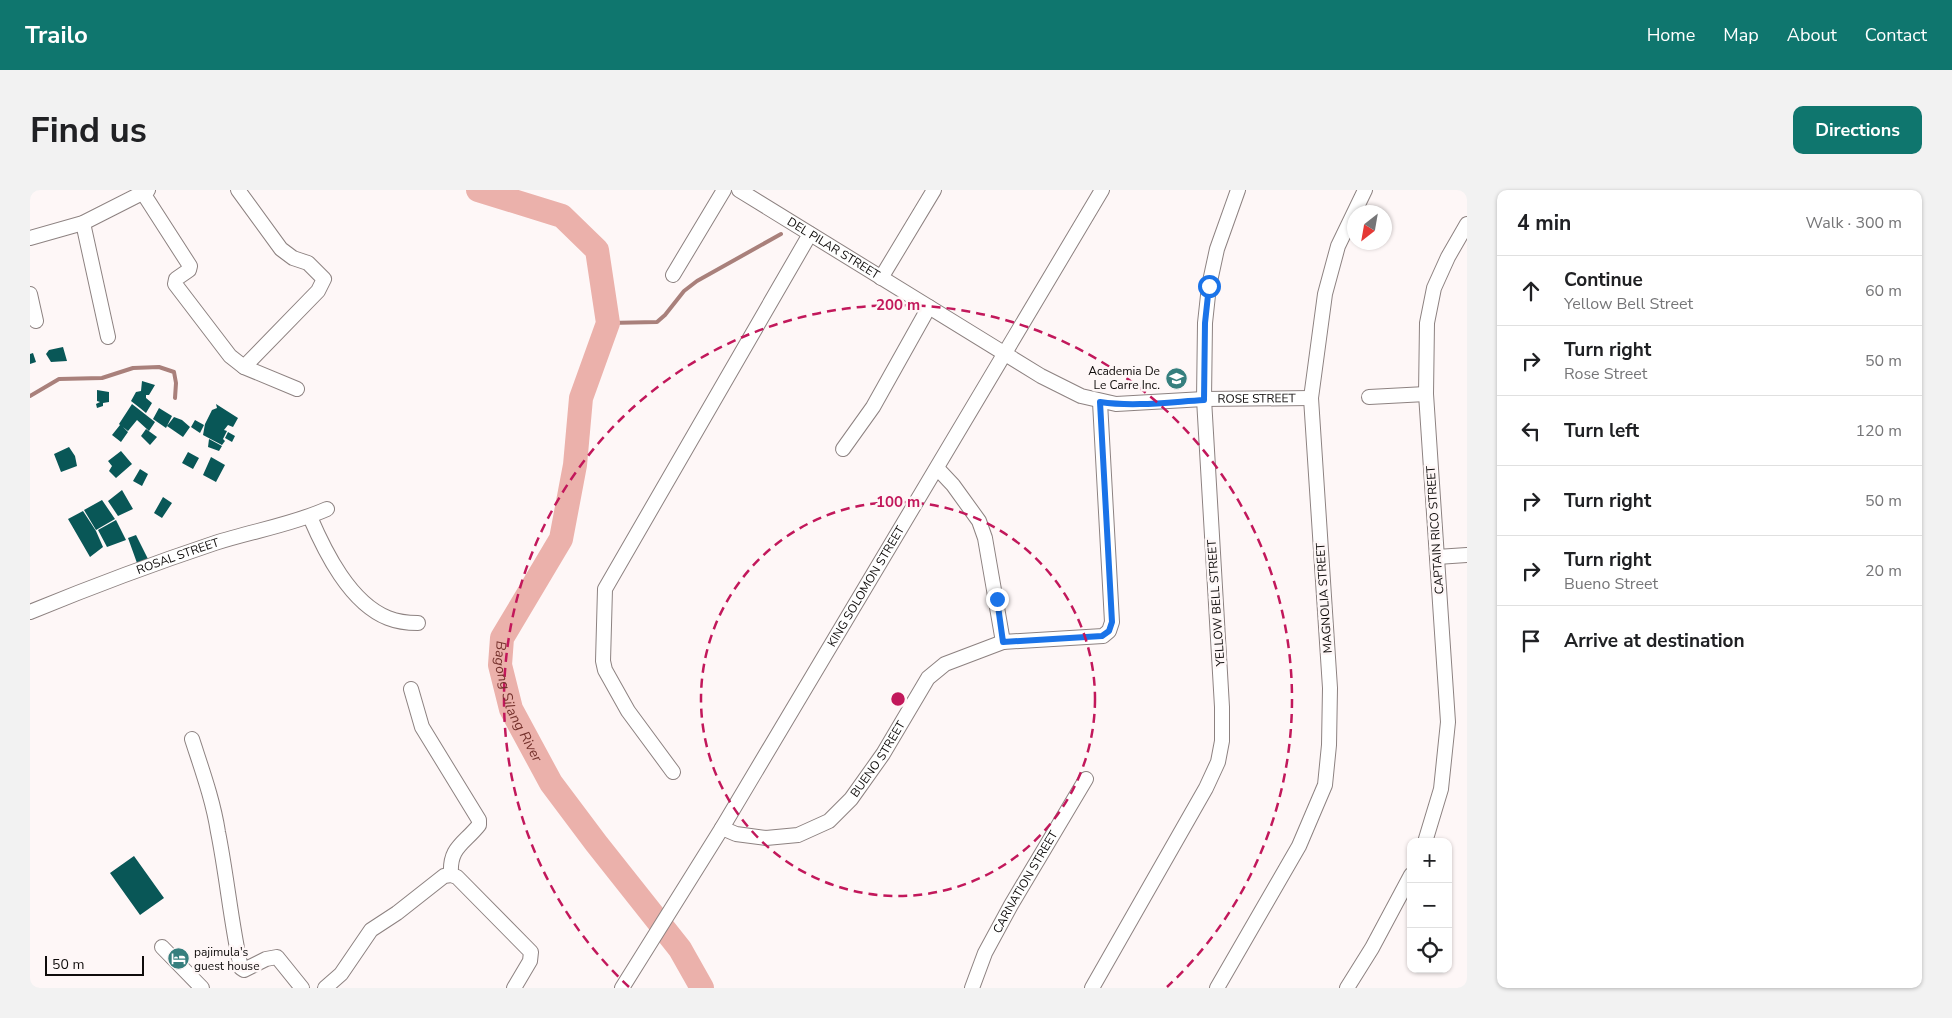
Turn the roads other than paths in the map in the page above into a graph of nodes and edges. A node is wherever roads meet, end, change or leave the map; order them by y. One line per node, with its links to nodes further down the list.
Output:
1 (238, 190): 20 (street)
2 (724, 190): 13 (street)
3 (739, 190): 11 (street, DEL PILAR STREET)
4 (934, 190): 14 (street)
5 (1102, 190): 19 (street, KING SOLOMON STREET)
6 (1238, 190): 25 (street, YELLOW BELL STREET)
7 (1365, 190): 24 (street, MAGNOLIA STREET)
8 (137, 193): 9 (street); 20 (street)
9 (83, 223): 12 (street); 18 (street)
10 (1467, 224): 22 (street, CAPTAIN RICO STREET)
11 (810, 234): 14 (street, DEL PILAR STREET); 38 (street)
12 (30, 238)
13 (672, 275)
14 (881, 278): 16 (street, DEL PILAR STREET)
15 (30, 294): 17 (street)
16 (929, 307): 19 (street, DEL PILAR STREET); 27 (street)
17 (36, 321)
18 (108, 336)
19 (1006, 354): 26 (street, ROSE STREET); 28 (street, KING SOLOMON STREET)
20 (244, 367): 21 (street)
21 (297, 389)
22 (1426, 394): 23 (street); 32 (street, CAPTAIN RICO STREET)
23 (1369, 397)
24 (1312, 398): 25 (street, ROSE STREET); 52 (street, MAGNOLIA STREET)
25 (1204, 400): 26 (street, ROSE STREET); 51 (street, YELLOW BELL STREET)
26 (1100, 402): 35 (street, BUENO STREET)
27 (843, 449)
28 (937, 468): 35 (street); 40 (street, KING SOLOMON STREET)
29 (327, 509): 30 (street, ROSAL STREET)
30 (310, 517): 33 (street, ROSAL STREET); 34 (street)
31 (1467, 555): 32 (street)
32 (1437, 557): 41 (street, CAPTAIN RICO STREET)
33 (30, 612)
34 (418, 623)
35 (1003, 642): 40 (street, BUENO STREET)
36 (412, 689): 42 (street)
37 (192, 739): 46 (street)
38 (674, 772)
39 (1086, 779): 50 (street, CARNATION STREET)
40 (722, 828): 49 (street, KING SOLOMON STREET)
41 (1426, 838)
42 (451, 875): 47 (street); 48 (street)
43 (1407, 882): 53 (street)
44 (162, 947): 45 (street)
45 (202, 988)
46 (302, 988)
47 (326, 988)
48 (514, 988)
49 (622, 988)
50 (972, 988)
51 (1092, 988)
52 (1217, 988)
53 (1347, 988)

